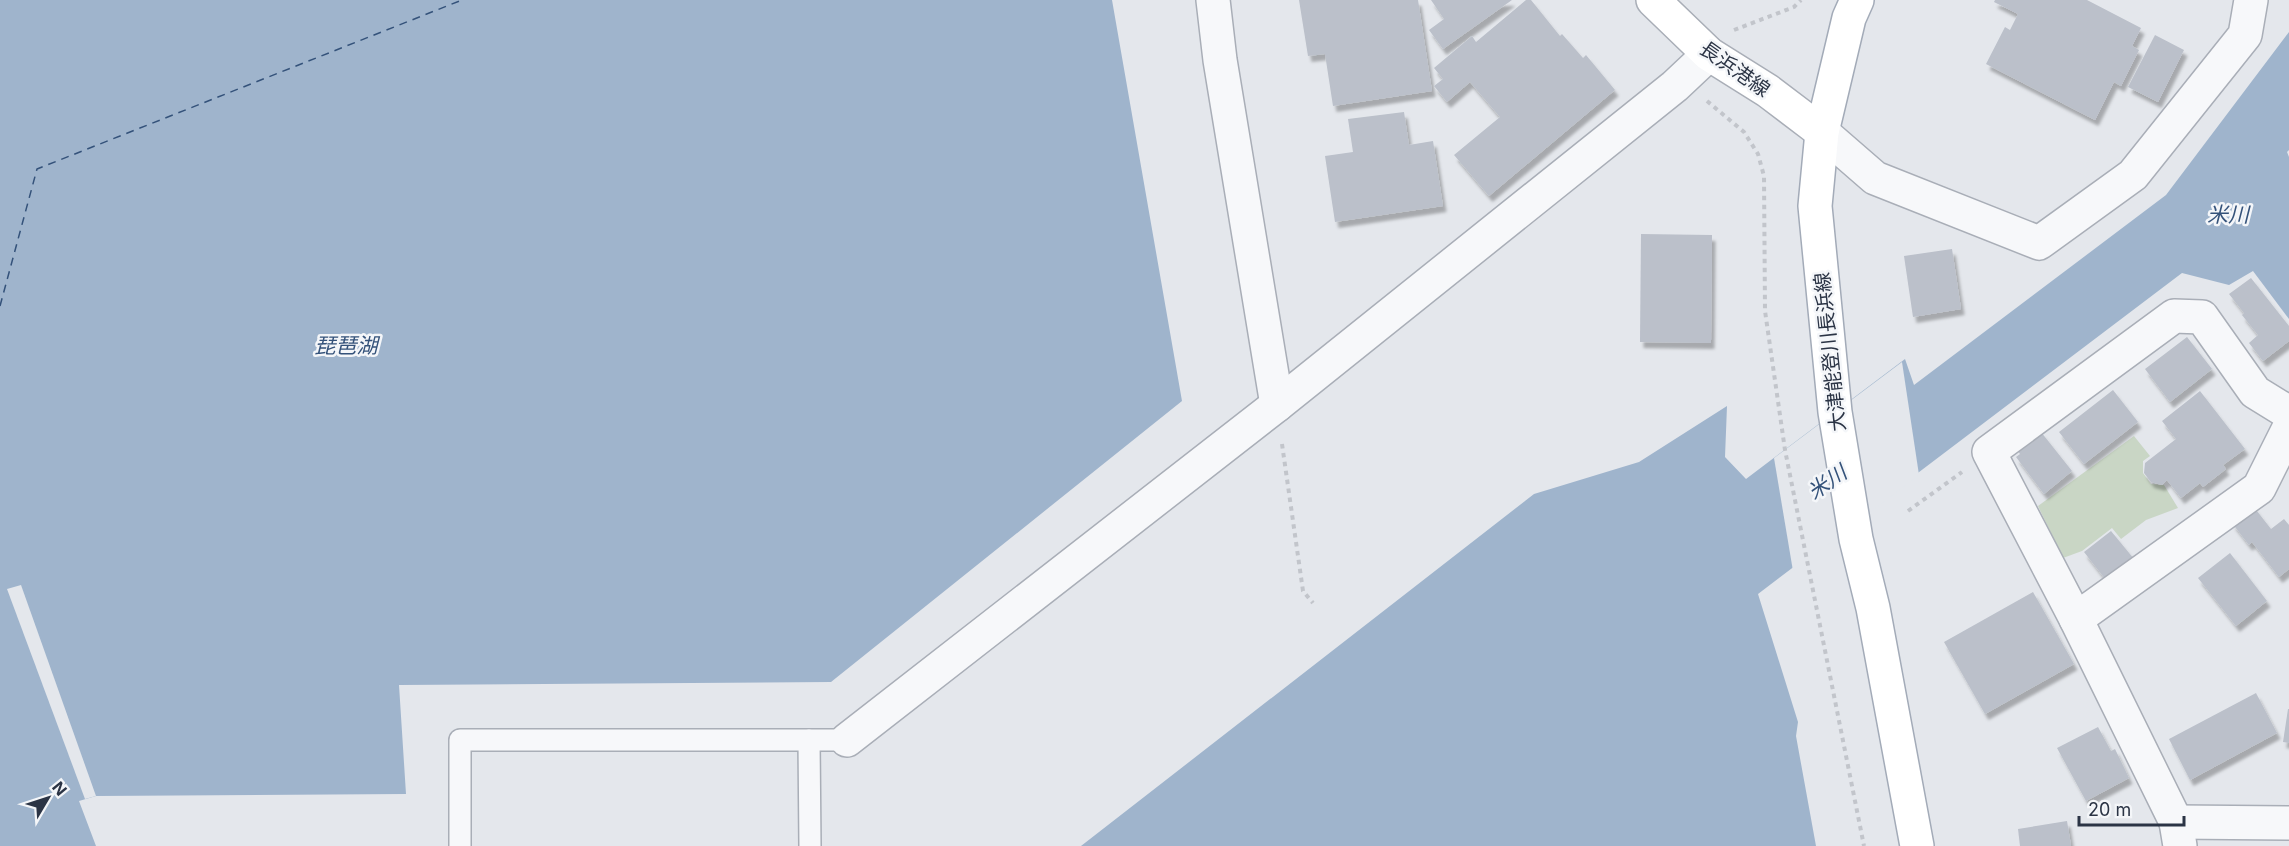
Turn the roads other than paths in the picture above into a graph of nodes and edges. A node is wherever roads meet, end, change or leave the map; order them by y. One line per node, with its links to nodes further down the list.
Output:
1 (1213, 0): 7 (street)
2 (1653, 0): 5 (main road, 長浜港線)
3 (1857, 0): 6 (main road, 大津能登川長浜線)
4 (2251, 0): 6 (street)
5 (1709, 54): 6 (main road, 長浜港線); 7 (street)
6 (1822, 132): 17 (main road, 大津能登川長浜線)
7 (1277, 405): 12 (street)
8 (2289, 413): 10 (street)
9 (2289, 428): 10 (street)
10 (2076, 619): 14 (street)
11 (809, 740): 12 (lane); 15 (lane); 16 (lane)
12 (847, 740)
13 (2289, 823): 14 (street)
14 (2178, 834)
15 (460, 846)
16 (810, 846)
17 (1917, 846)

